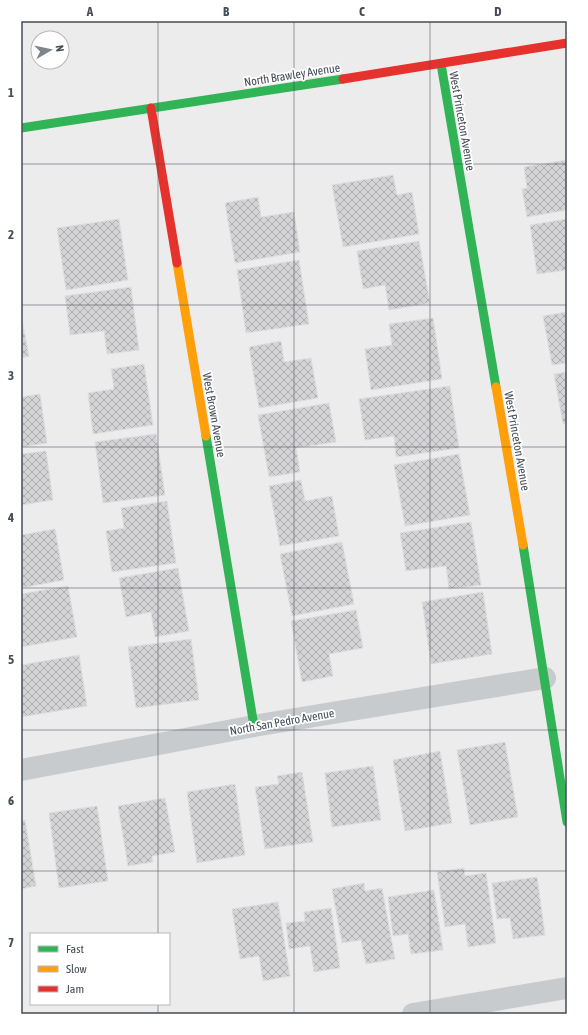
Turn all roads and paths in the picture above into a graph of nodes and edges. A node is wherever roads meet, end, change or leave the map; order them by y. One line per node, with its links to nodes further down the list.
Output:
1 (567, 43): 2 (street, North Brawley Avenue)
2 (441, 64): 3 (street, North Brawley Avenue); 5 (street, West Princeton Avenue)
3 (151, 108): 4 (street, North Brawley Avenue); 6 (street, West Brown Avenue)
4 (21, 128)
5 (545, 678): 6 (street, North San Pedro Avenue); 8 (street, West Princeton Avenue)
6 (254, 726): 7 (street, North San Pedro Avenue)
7 (21, 770)
8 (567, 822)
9 (567, 988): 10 (street)
10 (413, 1014)

